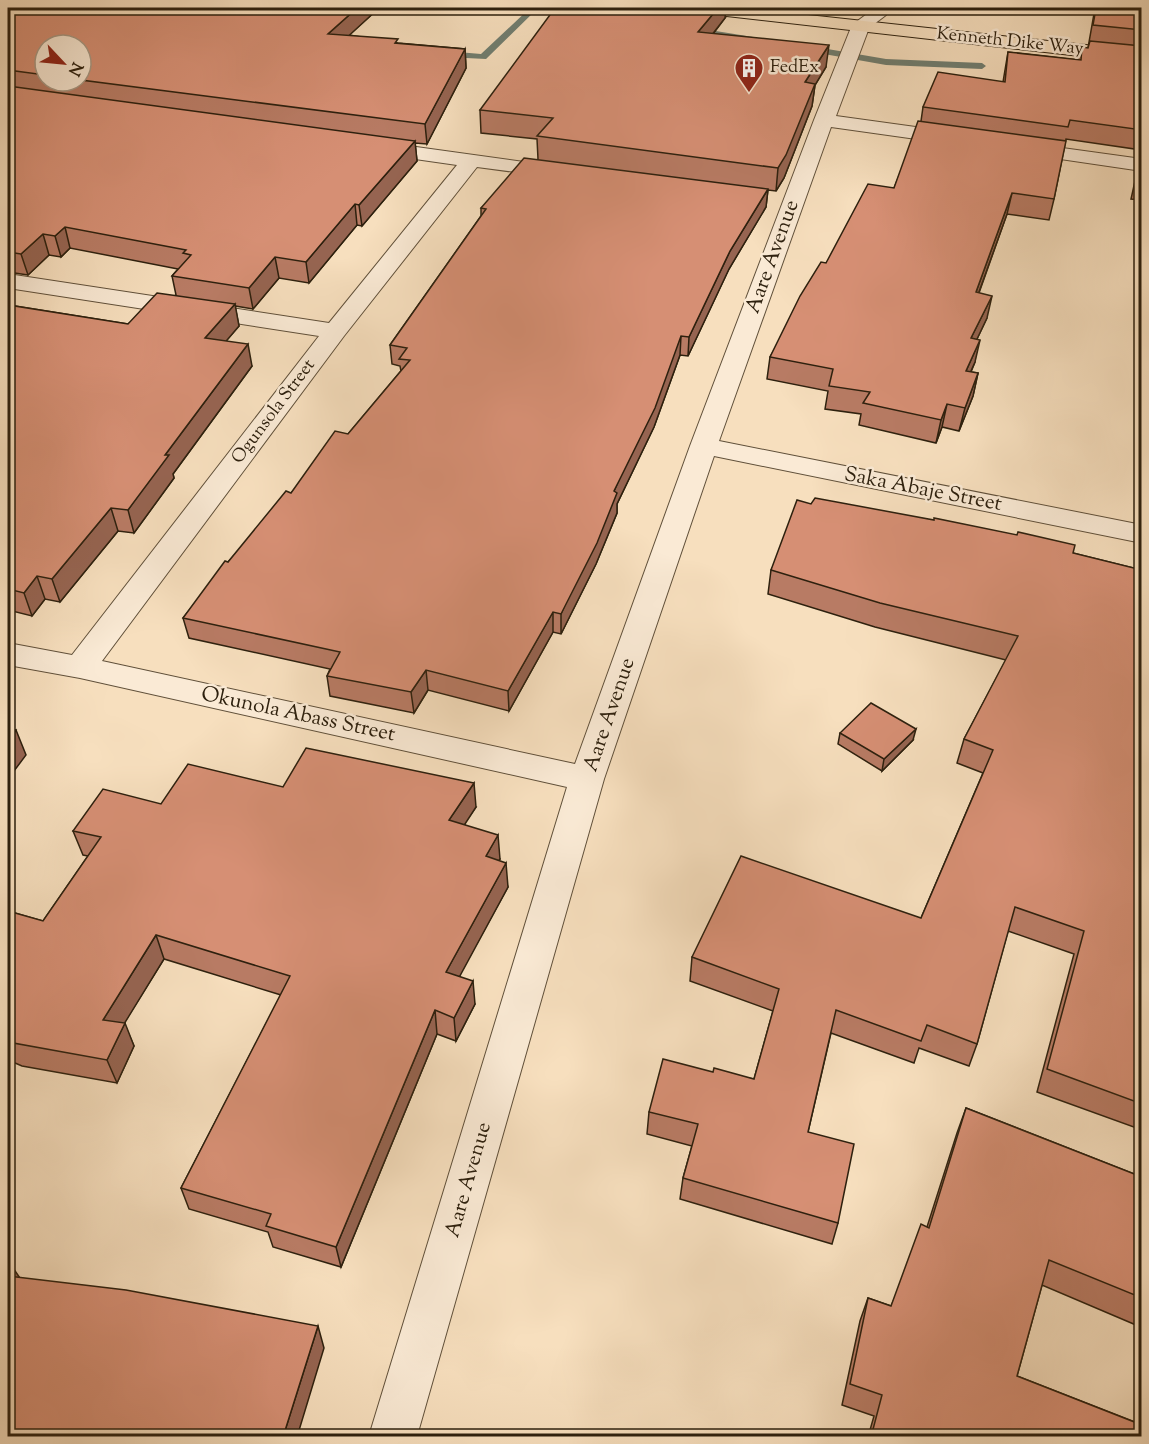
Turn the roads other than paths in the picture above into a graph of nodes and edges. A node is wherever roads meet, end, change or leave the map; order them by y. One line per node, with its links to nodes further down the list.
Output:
1 (700, 8): 3 (highway, Kenneth Dike Way)
2 (811, 8): 3 (highway, Kenneth Dike Way)
3 (869, 20): 4 (highway, Kenneth Dike Way); 5 (highway, Kenneth Dike Way); 6 (street, Aare Avenue)
4 (1142, 42)
5 (1142, 57)
6 (824, 120): 7 (street); 15 (street, Aare Avenue)
7 (977, 142)
8 (356, 144): 10 (street)
9 (1000, 145): 11 (street)
10 (472, 160): 12 (street); 14 (street, Ogunsola Street)
11 (1142, 165)
12 (575, 174)
13 (8, 281): 14 (street)
14 (335, 331): 18 (street, Ogunsola Street)
15 (704, 446): 16 (street, Saka Abaje Street); 19 (street, Aare Avenue)
16 (1142, 534)
17 (8, 654): 18 (street, Okunola Abass Street)
18 (80, 667): 19 (street, Okunola Abass Street)
19 (587, 778): 20 (street, Aare Avenue)
20 (393, 1437)

